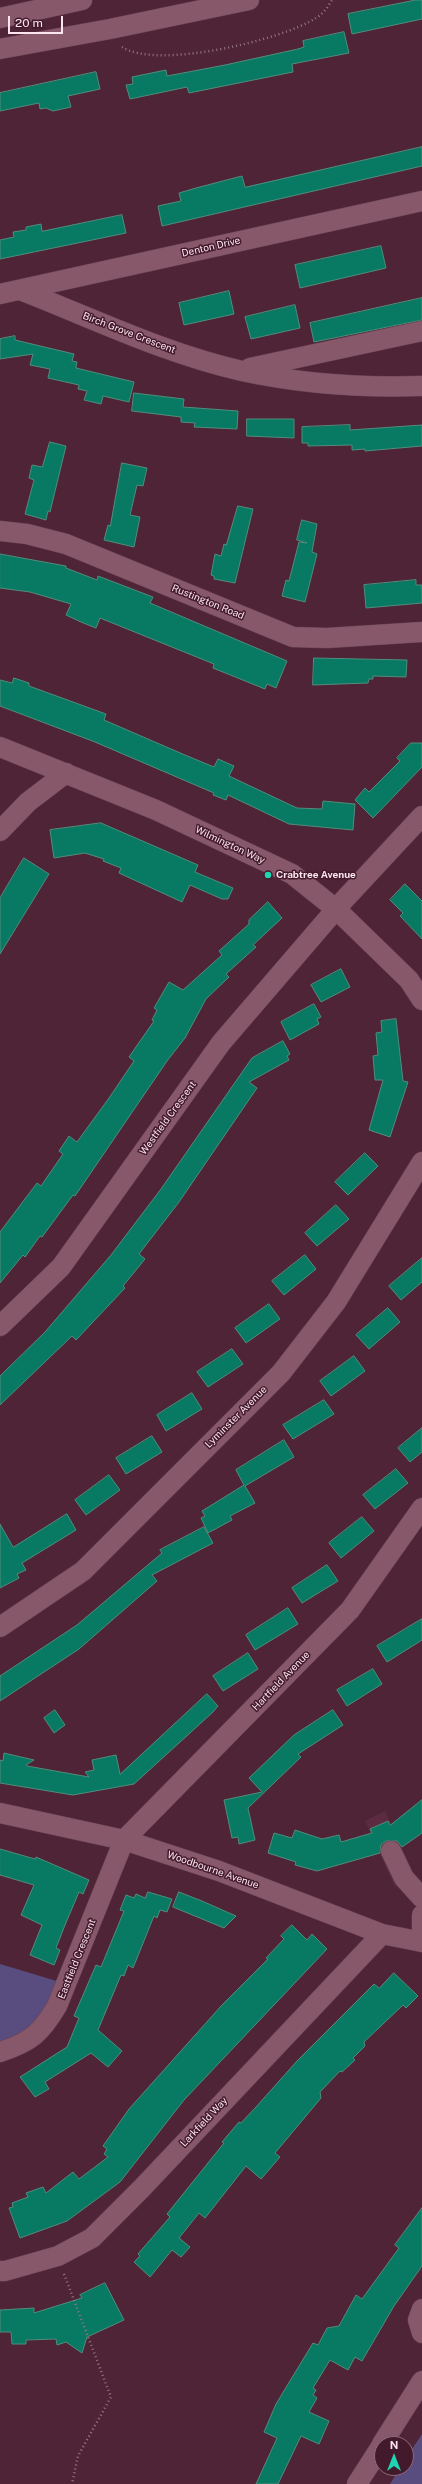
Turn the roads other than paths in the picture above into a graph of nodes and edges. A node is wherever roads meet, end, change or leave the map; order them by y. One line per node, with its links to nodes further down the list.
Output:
1 (82, 0): 3 (street)
2 (249, 0): 4 (street)
3 (0, 18)
4 (0, 49)
5 (422, 201): 6 (street, Denton Drive)
6 (20, 290): 7 (street, Denton Drive); 9 (street, Birch Grove Crescent)
7 (0, 294)
8 (422, 331): 9 (street, Birch Grove Crescent)
9 (241, 371): 10 (street, Birch Grove Crescent)
10 (422, 386)
11 (0, 531): 12 (street, Rustington Road)
12 (422, 632)
13 (0, 747): 14 (street, Wilmington Way)
14 (66, 773): 16 (street); 17 (street, Wilmington Way)
15 (422, 816): 17 (street)
16 (0, 831)
17 (337, 910): 18 (street, Wilmington Way); 20 (street, Westfield Crescent)
18 (422, 1000)
19 (422, 1162): 22 (street, Lyminster Avenue)
20 (0, 1326)
21 (422, 1508): 24 (street, Hartfield Avenue)
22 (0, 1627)
23 (0, 1812): 24 (street, Woodbourne Avenue)
24 (124, 1840): 29 (street, Woodbourne Avenue); 31 (street, Eastfield Crescent)
25 (391, 1851): 26 (street)
26 (422, 1898)
27 (422, 1915): 28 (street)
28 (422, 1928)
29 (382, 1934): 30 (street, Woodbourne Avenue); 32 (street, Larkfield Way)
30 (422, 1942)
31 (0, 2052)
32 (0, 2271)
33 (422, 2309): 34 (street)
34 (422, 2333)
35 (422, 2381): 36 (street)
36 (387, 2436)
37 (374, 2457): 38 (street)
38 (357, 2484)

